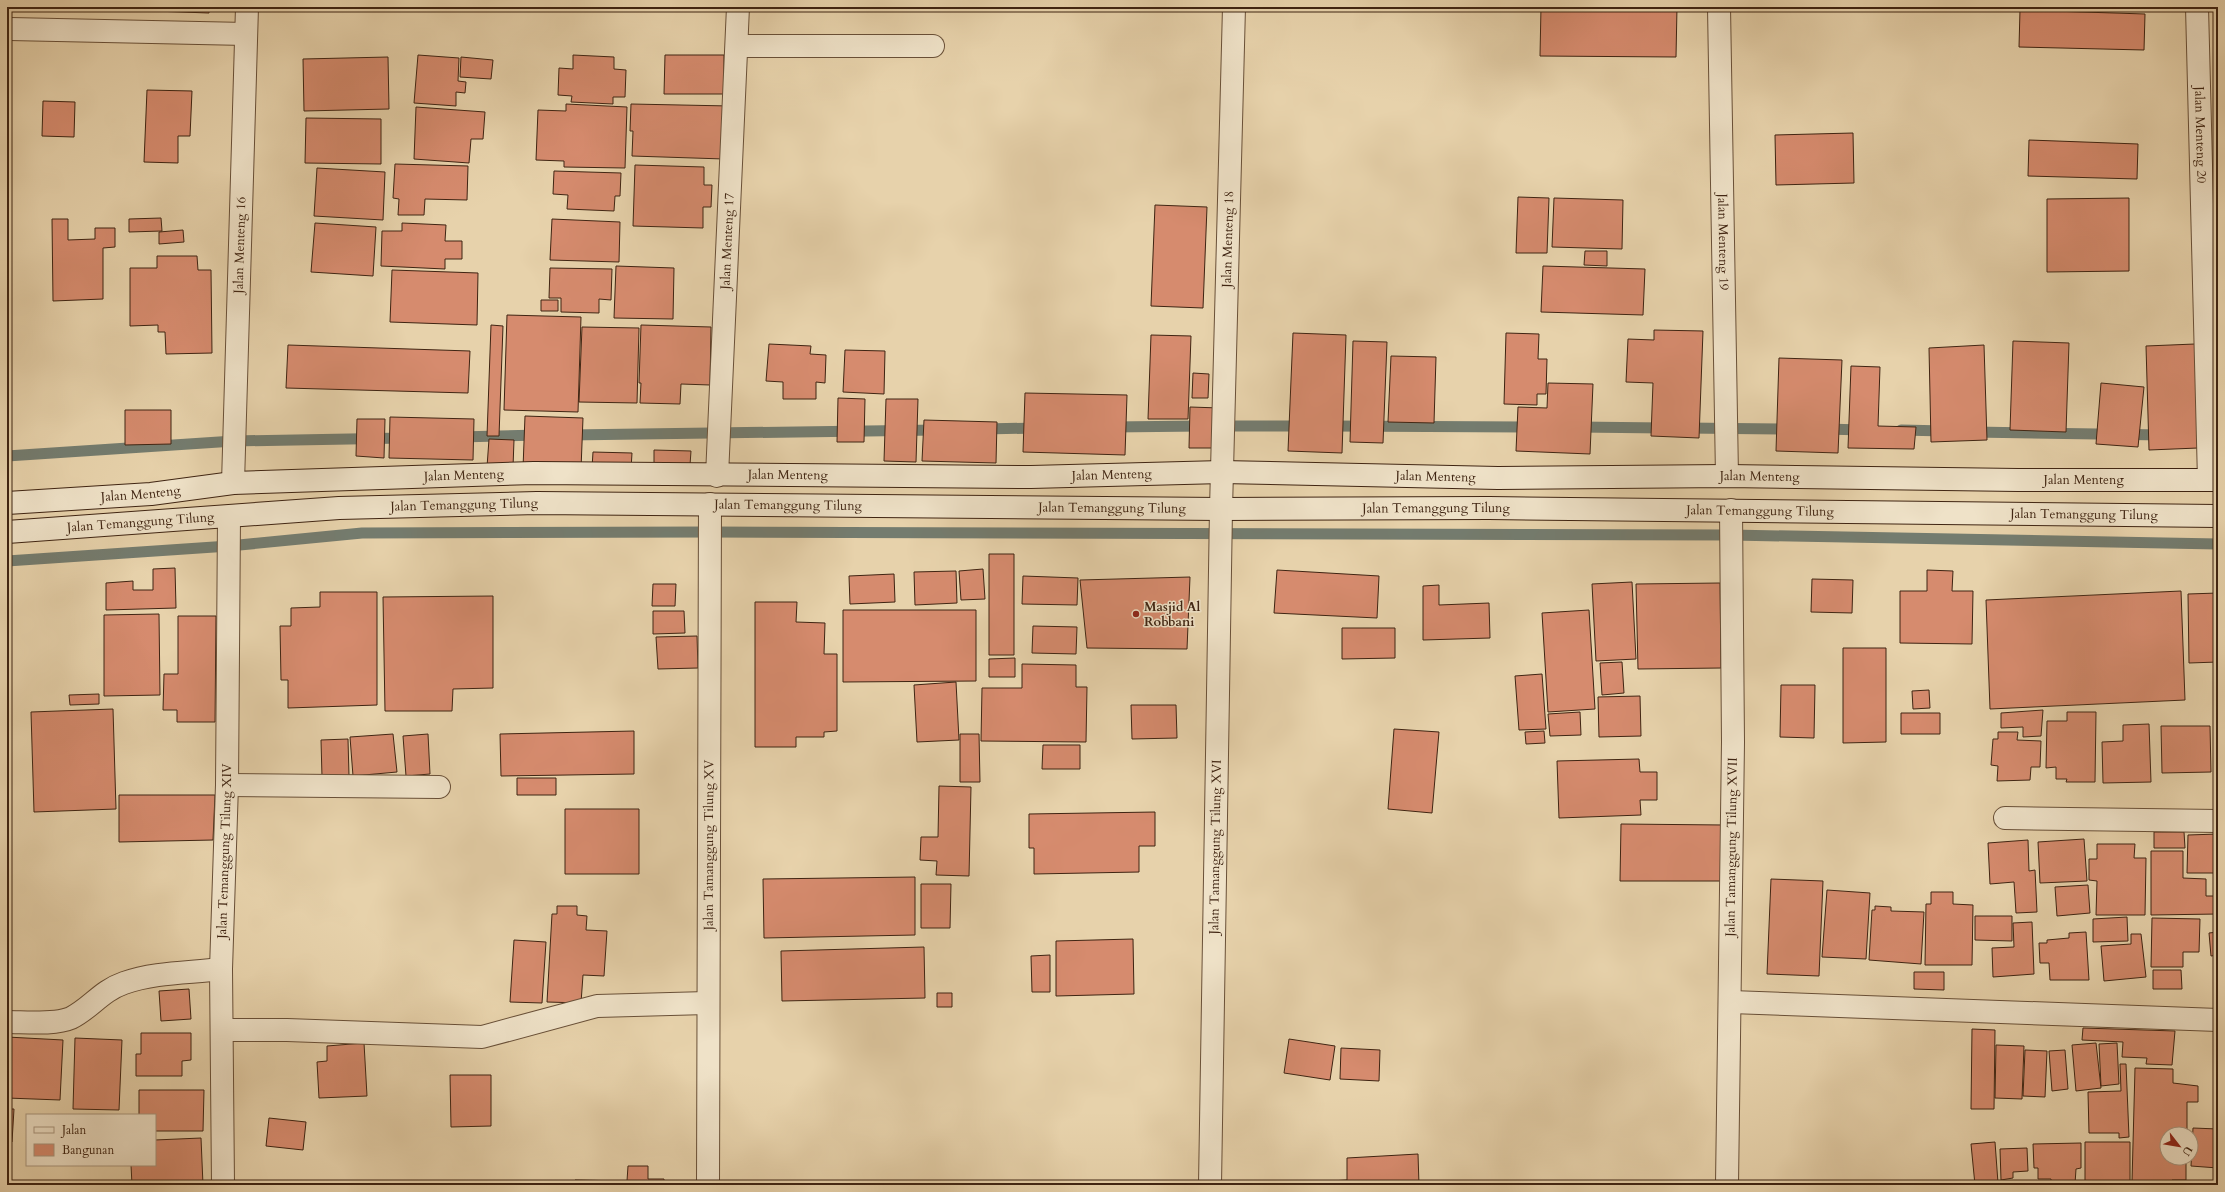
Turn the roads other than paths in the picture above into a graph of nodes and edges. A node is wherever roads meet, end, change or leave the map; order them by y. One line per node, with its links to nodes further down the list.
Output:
1 (247, 7): 7 (street, Jalan Menteng 16)
2 (738, 7): 8 (street, Jalan Menteng 17)
3 (1234, 7): 10 (street, Jalan Menteng 18)
4 (1720, 7): 12 (street, Jalan Menteng 19)
5 (2197, 7): 13 (street, Jalan Menteng 20)
6 (10, 29): 7 (street)
7 (246, 34): 14 (street, Jalan Menteng 16)
8 (737, 46): 9 (street); 11 (street, Jalan Menteng 17)
9 (933, 46)
10 (1222, 472): 11 (street, Jalan Menteng); 12 (street, Jalan Menteng); 17 (street, Jalan Menteng 18)
11 (717, 476): 14 (street, Jalan Menteng)
12 (1727, 476): 13 (street, Jalan Menteng)
13 (2214, 480)
14 (233, 483): 15 (street, Jalan Menteng)
15 (7, 503)
16 (710, 504): 17 (street, Jalan Temanggung Tilung); 20 (street, Jalan Temanggung Tilung); 28 (street, Jalan Tamanggung Tilung XV)
17 (1221, 509): 18 (street, Jalan Temanggung Tilung); 34 (street, Jalan Tamanggung Tilung XVI)
18 (1731, 510): 19 (street, Jalan Temanggung Tilung); 27 (street, Jalan Tamanggung Tilung XVII)
19 (2218, 516)
20 (229, 517): 21 (street, Jalan Temanggung Tilung); 22 (street, Jalan Temanggung Tilung XIV)
21 (7, 532)
22 (227, 785): 23 (street); 26 (street, Jalan Temanggung Tilung XIV)
23 (439, 787)
24 (2005, 818): 25 (street)
25 (2218, 821)
26 (220, 968): 30 (street); 31 (street, Jalan Temanggung Tilung XIV)
27 (1731, 1002): 29 (street); 35 (street, Jalan Tamanggung Tilung XVII)
28 (707, 1003): 31 (street); 33 (street, Jalan Tamanggung Tilung XV)
29 (2218, 1020)
30 (7, 1022)
31 (222, 1030): 32 (street, Jalan Temanggung Tilung XIV)
32 (223, 1185)
33 (708, 1185)
34 (1210, 1185)
35 (1727, 1185)

